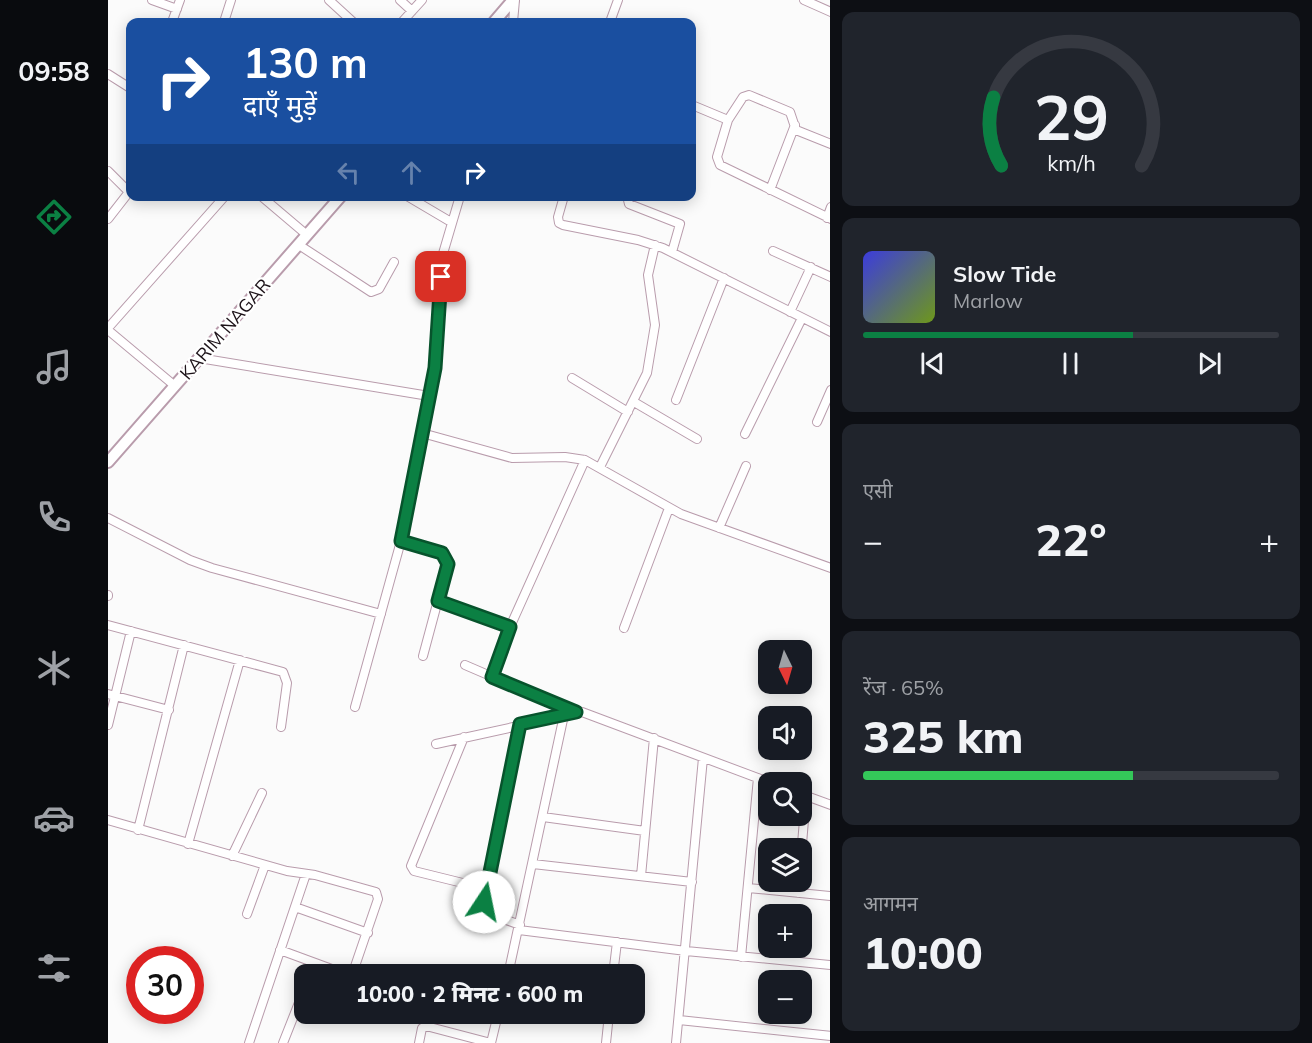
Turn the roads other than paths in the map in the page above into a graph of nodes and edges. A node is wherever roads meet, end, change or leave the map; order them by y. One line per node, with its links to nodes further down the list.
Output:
1 (152, 0): 10 (street)
2 (180, 0): 10 (street)
3 (231, 0): 14 (street)
4 (329, 0): 15 (street)
5 (400, 0): 11 (street)
6 (422, 0): 11 (street)
7 (514, 0): 17 (street); 18 (street)
8 (618, 0): 19 (street)
9 (804, 0): 12 (street)
10 (177, 9): 13 (street)
11 (412, 11): 16 (street)
12 (830, 12)
13 (174, 18)
14 (225, 18)
15 (343, 18)
16 (406, 18)
17 (498, 18)
18 (513, 18)
19 (611, 18)
20 (108, 74): 21 (street)
21 (126, 85)
22 (696, 107): 23 (street)
23 (728, 120): 24 (street); 28 (street)
24 (795, 125): 25 (street); 28 (street)
25 (830, 144)
26 (108, 171): 27 (street)
27 (126, 189)
28 (770, 190): 37 (street)
29 (126, 196): 38 (street)
30 (221, 201): 51 (street)
31 (267, 201): 40 (street)
32 (337, 201): 40 (street, KARIM NAGAR)
33 (415, 201): 39 (street)
34 (458, 201): 39 (street)
35 (563, 201): 42 (street)
36 (628, 201): 44 (street)
37 (829, 218)
38 (108, 219)
39 (451, 222): 57 (street)
40 (307, 235): 41 (street, KARIM NAGAR)
41 (299, 245): 45 (street); 53 (street, KARIM NAGAR)
42 (655, 245): 44 (street); 59 (street)
43 (773, 250): 46 (street)
44 (672, 252): 48 (street)
45 (394, 262)
46 (811, 267): 47 (street); 49 (street)
47 (830, 276)
48 (724, 278): 49 (street); 58 (street)
49 (790, 312): 50 (street)
50 (802, 318): 52 (street); 63 (street)
51 (108, 329): 55 (street)
52 (830, 332)
53 (199, 358): 55 (street, KARIM NAGAR); 57 (street)
54 (573, 378): 60 (street)
55 (175, 386): 66 (street, KARIM NAGAR)
56 (830, 392): 61 (street)
57 (429, 396): 62 (street)
58 (675, 400)
59 (633, 402): 60 (street); 64 (street)
60 (628, 412): 68 (street)
61 (817, 422)
62 (422, 433): 65 (street); 72 (street)
63 (745, 434)
64 (697, 439)
65 (585, 460): 68 (street); 77 (street)
66 (108, 462)
67 (746, 466): 71 (street)
68 (600, 467): 69 (street)
69 (669, 508): 71 (street); 78 (street)
70 (108, 518): 75 (street)
71 (719, 528): 73 (street)
72 (401, 541): 74 (street); 75 (street)
73 (830, 568)
74 (438, 601): 77 (street); 81 (street)
75 (381, 614): 86 (street)
76 (108, 626): 79 (street)
77 (510, 627): 84 (street)
78 (624, 628)
79 (131, 631): 80 (street); 85 (street)
80 (184, 645): 82 (street); 87 (street)
81 (423, 656)
82 (240, 660): 92 (street); 105 (street)
83 (465, 665): 84 (street)
84 (492, 677): 88 (street)
85 (112, 695): 87 (street); 91 (street)
86 (355, 707)
87 (169, 710): 103 (street)
88 (576, 712): 89 (street); 94 (street)
89 (564, 715): 90 (street); 101 (street)
90 (520, 724): 93 (street); 113 (street)
91 (108, 725)
92 (281, 727)
93 (464, 737): 95 (street); 113 (street)
94 (654, 738): 96 (street); 104 (street)
95 (436, 744)
96 (703, 758): 97 (street); 111 (street)
97 (758, 778): 112 (street)
98 (262, 793): 106 (street)
99 (812, 798): 100 (street)
100 (830, 805)
101 (543, 817): 104 (street); 107 (street)
102 (108, 820): 103 (street)
103 (138, 830): 105 (street)
104 (645, 831): 110 (street)
105 (188, 844): 106 (street)
106 (231, 856): 108 (street)
107 (533, 864): 110 (street); 118 (street)
108 (265, 865): 109 (street); 117 (street)
109 (306, 874): 116 (street); 119 (street)
110 (641, 876): 111 (street)
111 (692, 882): 122 (street)
112 (748, 888): 114 (street); 123 (street)
113 (487, 889): 118 (street)
114 (798, 893): 115 (street)
115 (830, 896)
116 (295, 907): 119 (street); 121 (street)
117 (247, 914)
118 (519, 927): 120 (street); 126 (street)
119 (368, 933): 125 (street)
120 (617, 942): 122 (street); 127 (street)
121 (280, 951): 124 (street); 134 (street)
122 (686, 951): 123 (street); 130 (street)
123 (741, 957): 128 (street)
124 (315, 964)
125 (355, 964)
126 (511, 964)
127 (615, 964)
128 (830, 965)
129 (294, 1015): 135 (street)
130 (679, 1020): 133 (street); 139 (street)
131 (496, 1024): 137 (street)
132 (608, 1024): 138 (street)
133 (830, 1036)
134 (249, 1043)
135 (283, 1043)
136 (419, 1043): 137 (street)
137 (491, 1043)
138 (606, 1043)
139 (676, 1043)

